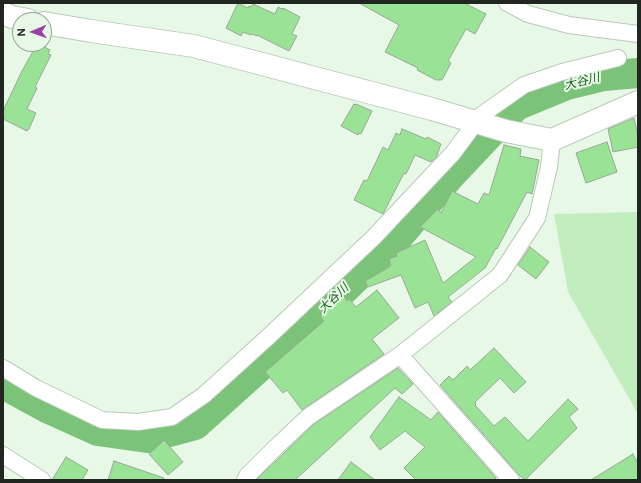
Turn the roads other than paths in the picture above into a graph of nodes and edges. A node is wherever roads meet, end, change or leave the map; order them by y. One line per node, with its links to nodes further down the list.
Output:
1 (507, 3): 3 (street)
2 (52, 24): 6 (street)
3 (638, 34)
4 (618, 58): 6 (street)
5 (638, 102): 7 (street)
6 (478, 123): 7 (street); 9 (street)
7 (552, 140): 8 (street)
8 (400, 355): 12 (street); 13 (street)
9 (3, 368)
10 (3, 455): 11 (street)
11 (42, 480)
12 (245, 480)
13 (511, 480)

